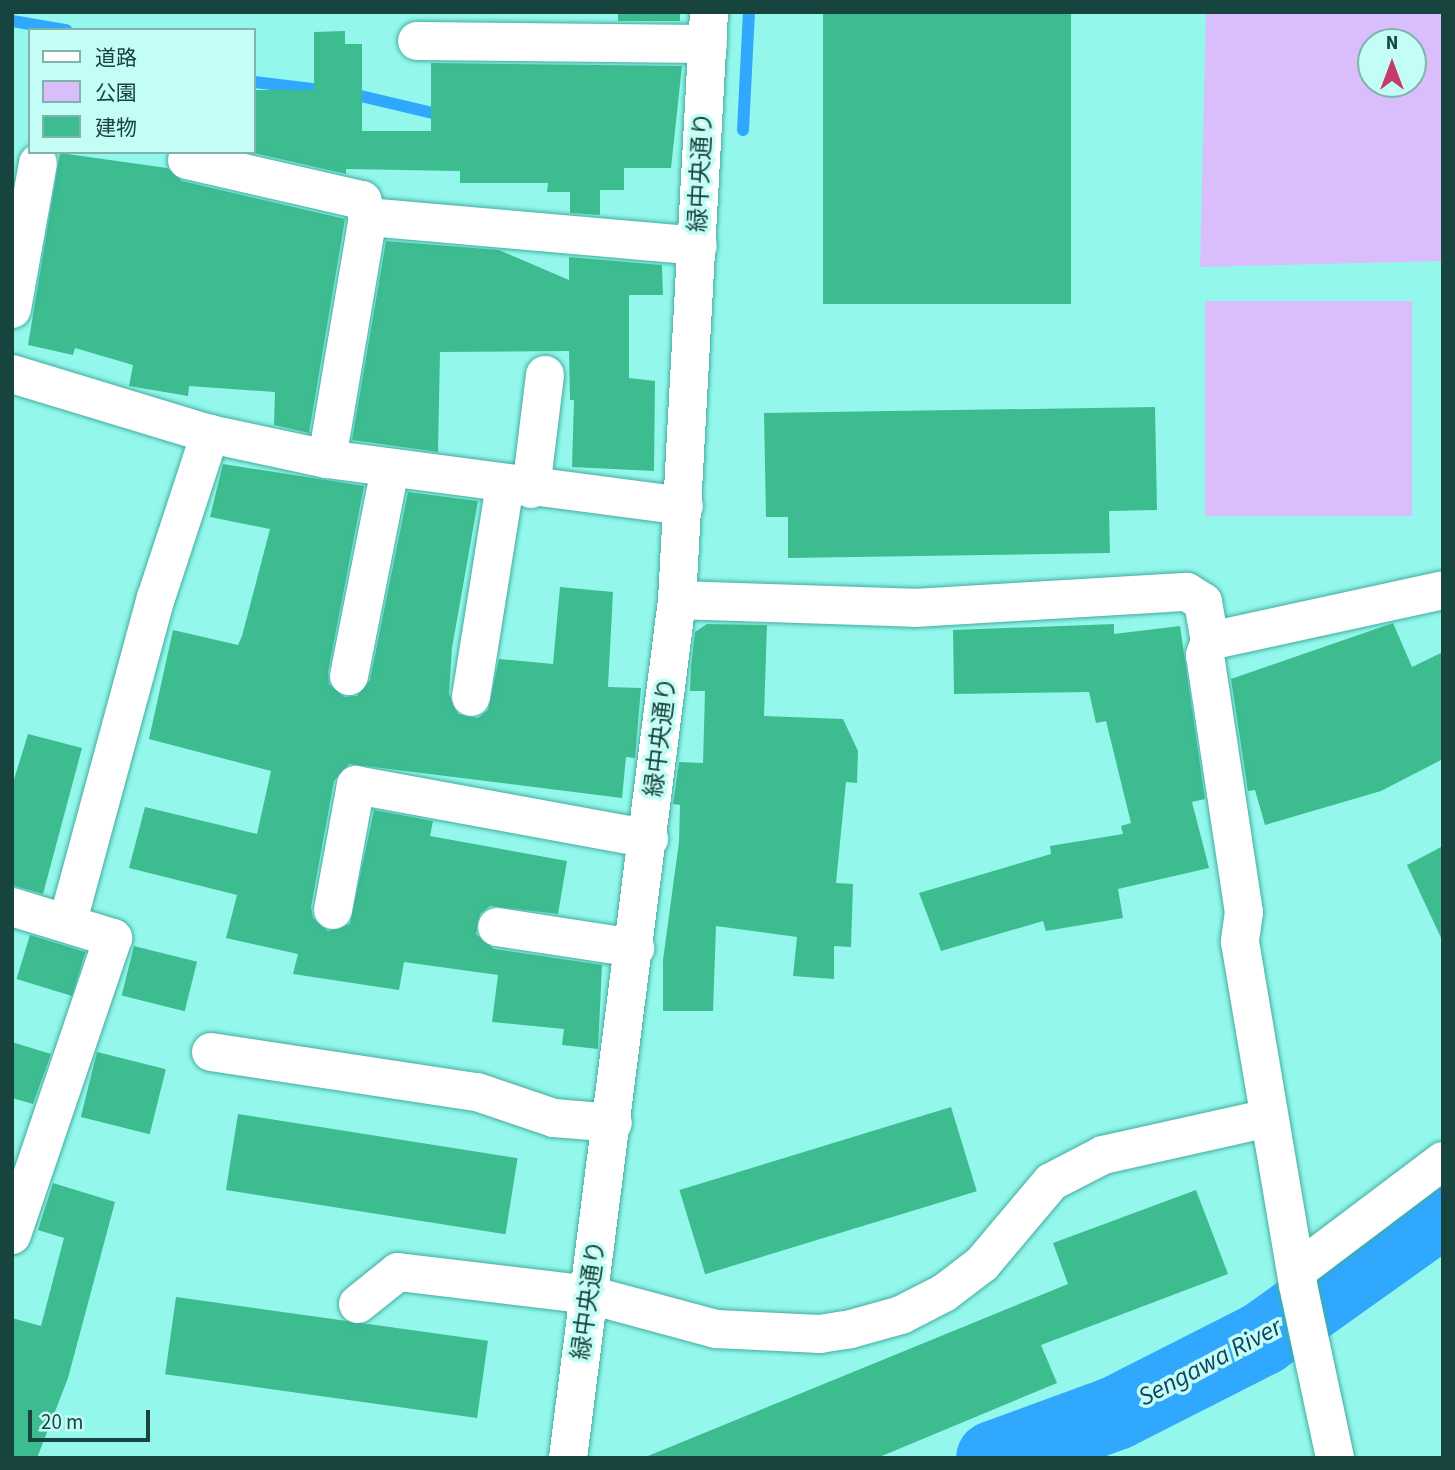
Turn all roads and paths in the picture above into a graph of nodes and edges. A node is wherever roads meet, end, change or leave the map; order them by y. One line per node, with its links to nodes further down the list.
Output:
1 (708, 28): 2 (street); 6 (street, 緑中央通り)
2 (417, 41)
3 (187, 160): 5 (street)
4 (38, 163): 7 (street)
5 (368, 217): 6 (street); 11 (street)
6 (698, 246): 14 (street, 緑中央通り)
7 (12, 309)
8 (12, 374): 10 (street)
9 (545, 375): 13 (street)
10 (210, 434): 11 (street); 23 (street)
11 (327, 459): 12 (street)
12 (390, 468): 13 (street); 18 (street)
13 (518, 487): 14 (street); 19 (street)
14 (684, 506): 16 (street, 緑中央通り)
15 (1443, 590): 17 (street)
16 (677, 600): 17 (street); 20 (street, 緑中央通り)
17 (1210, 641): 27 (street)
18 (349, 676)
19 (471, 697)
20 (649, 839): 22 (street); 25 (street, 緑中央通り)
21 (12, 907): 23 (street)
22 (333, 910)
23 (68, 921): 30 (street)
24 (497, 927): 25 (street)
25 (635, 948): 28 (street, 緑中央通り)
26 (211, 1052): 28 (street)
27 (1268, 1118): 31 (street); 32 (street)
28 (613, 1122): 32 (street, 緑中央通り)
29 (1443, 1161): 31 (street)
30 (12, 1235)
31 (1297, 1278): 35 (street)
32 (590, 1295): 33 (street); 34 (street, 緑中央通り)
33 (358, 1304)
34 (568, 1458)
35 (1335, 1458)

